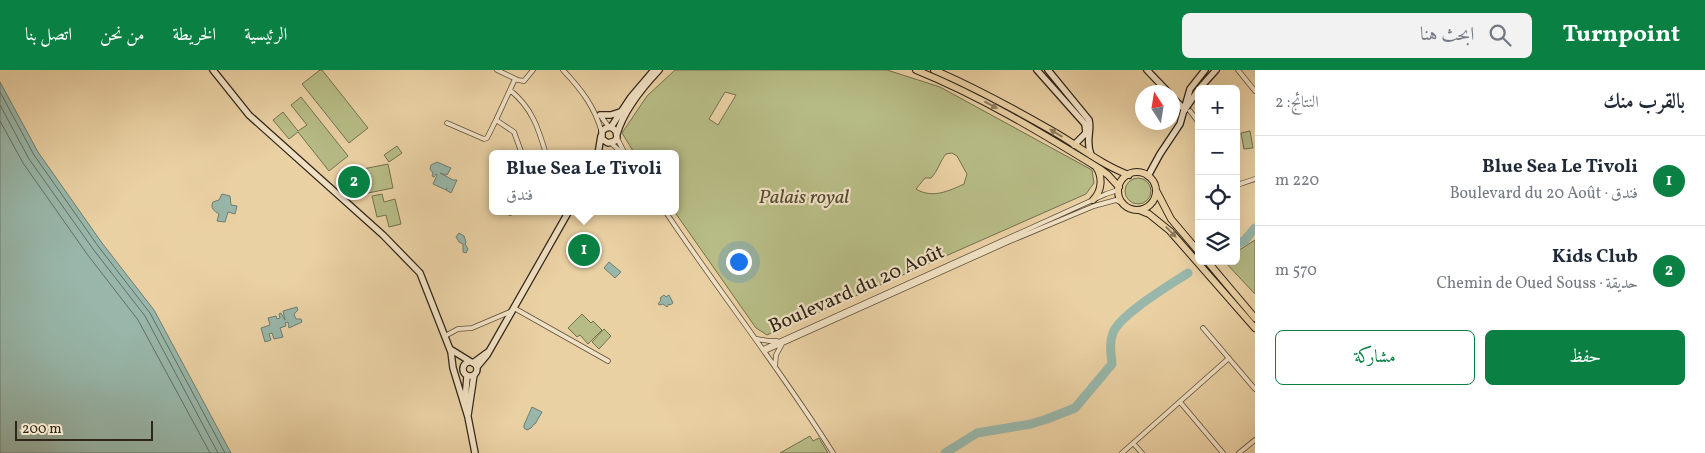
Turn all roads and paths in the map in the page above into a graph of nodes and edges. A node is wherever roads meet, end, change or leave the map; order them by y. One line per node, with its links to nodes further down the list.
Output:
1 (213, 70): 60 (street)
2 (497, 70): 15 (street)
3 (533, 70): 15 (street)
4 (563, 70): 23 (street)
5 (654, 70): 25 (street)
6 (659, 70): 32 (street)
7 (916, 70): 18 (main road)
8 (934, 70): 18 (main road)
9 (1037, 70): 34 (street)
10 (1048, 70): 41 (street)
11 (1148, 70): 16 (street)
12 (1205, 70): 24 (street)
13 (1216, 70): 17 (street)
14 (1238, 70): 20 (street)
15 (515, 79): 19 (street)
16 (1162, 85)
17 (1203, 85)
18 (967, 88): 34 (main road, one-way to 18); 42 (main road, one-way to 42)
19 (510, 90): 28 (street); 36 (street)
20 (1255, 91)
21 (1195, 96): 24 (street)
22 (1180, 104): 24 (street)
23 (593, 108): 26 (street); 31 (street)
24 (1187, 110): 27 (street); 44 (street)
25 (621, 111): 26 (street); 30 (street)
26 (600, 115): 30 (street)
27 (1195, 119)
28 (496, 120): 29 (street); 35 (street)
29 (447, 124)
30 (610, 127): 31 (street); 32 (street)
31 (601, 134): 33 (street); 37 (street)
32 (617, 136): 33 (street); 40 (street)
33 (610, 143): 38 (street); 39 (street)
34 (1074, 145): 41 (main road)
35 (521, 150)
36 (545, 150)
37 (599, 150)
38 (603, 150)
39 (619, 150)
40 (622, 150)
41 (1091, 155): 43 (main road)
42 (1095, 166): 47 (main road); 49 (main road)
43 (1129, 175): 44 (main road); 47 (main road)
44 (1148, 176): 48 (main road)
45 (1255, 179): 46 (street)
46 (1240, 184)
47 (1118, 189): 49 (street, Boulevard du 20 Août); 50 (main road)
48 (1156, 190): 51 (main road); 54 (main road)
49 (1093, 200): 62 (street, Boulevard du 20 Août)
50 (1122, 203): 51 (main road); 62 (street, Boulevard du 20 Août)
51 (1139, 210): 55 (main road, one-way to 55)
52 (567, 215): 56 (street)
53 (668, 215): 61 (street, Boulevard du 20 Août)
54 (1195, 247)
55 (1208, 266): 57 (main road); 59 (main road)
56 (513, 309): 60 (street); 66 (street); 67 (street)
57 (1255, 318)
58 (1203, 328): 65 (street)
59 (1255, 328)
60 (445, 336): 64 (street)
61 (756, 338): 62 (street); 63 (street, Boulevard du 20 Août)
62 (782, 342): 63 (street, Boulevard du 20 Août); 68 (street)
63 (764, 350): 68 (street)
64 (451, 351): 67 (street); 69 (street); 74 (street)
65 (1229, 358): 72 (street); 73 (street)
66 (608, 361)
67 (473, 364): 69 (street); 70 (street)
68 (775, 367): 79 (street)
69 (462, 369): 71 (street)
70 (474, 375): 71 (street); 75 (street)
71 (467, 376): 74 (street)
72 (1255, 389)
73 (1180, 402): 77 (street); 82 (street)
74 (465, 407): 75 (street)
75 (468, 417): 78 (street)
76 (1255, 440): 83 (street)
77 (1133, 443): 80 (street); 81 (street)
78 (476, 453)
79 (834, 453)
80 (1122, 453)
81 (1142, 453)
82 (1222, 453)
83 (1239, 453)

